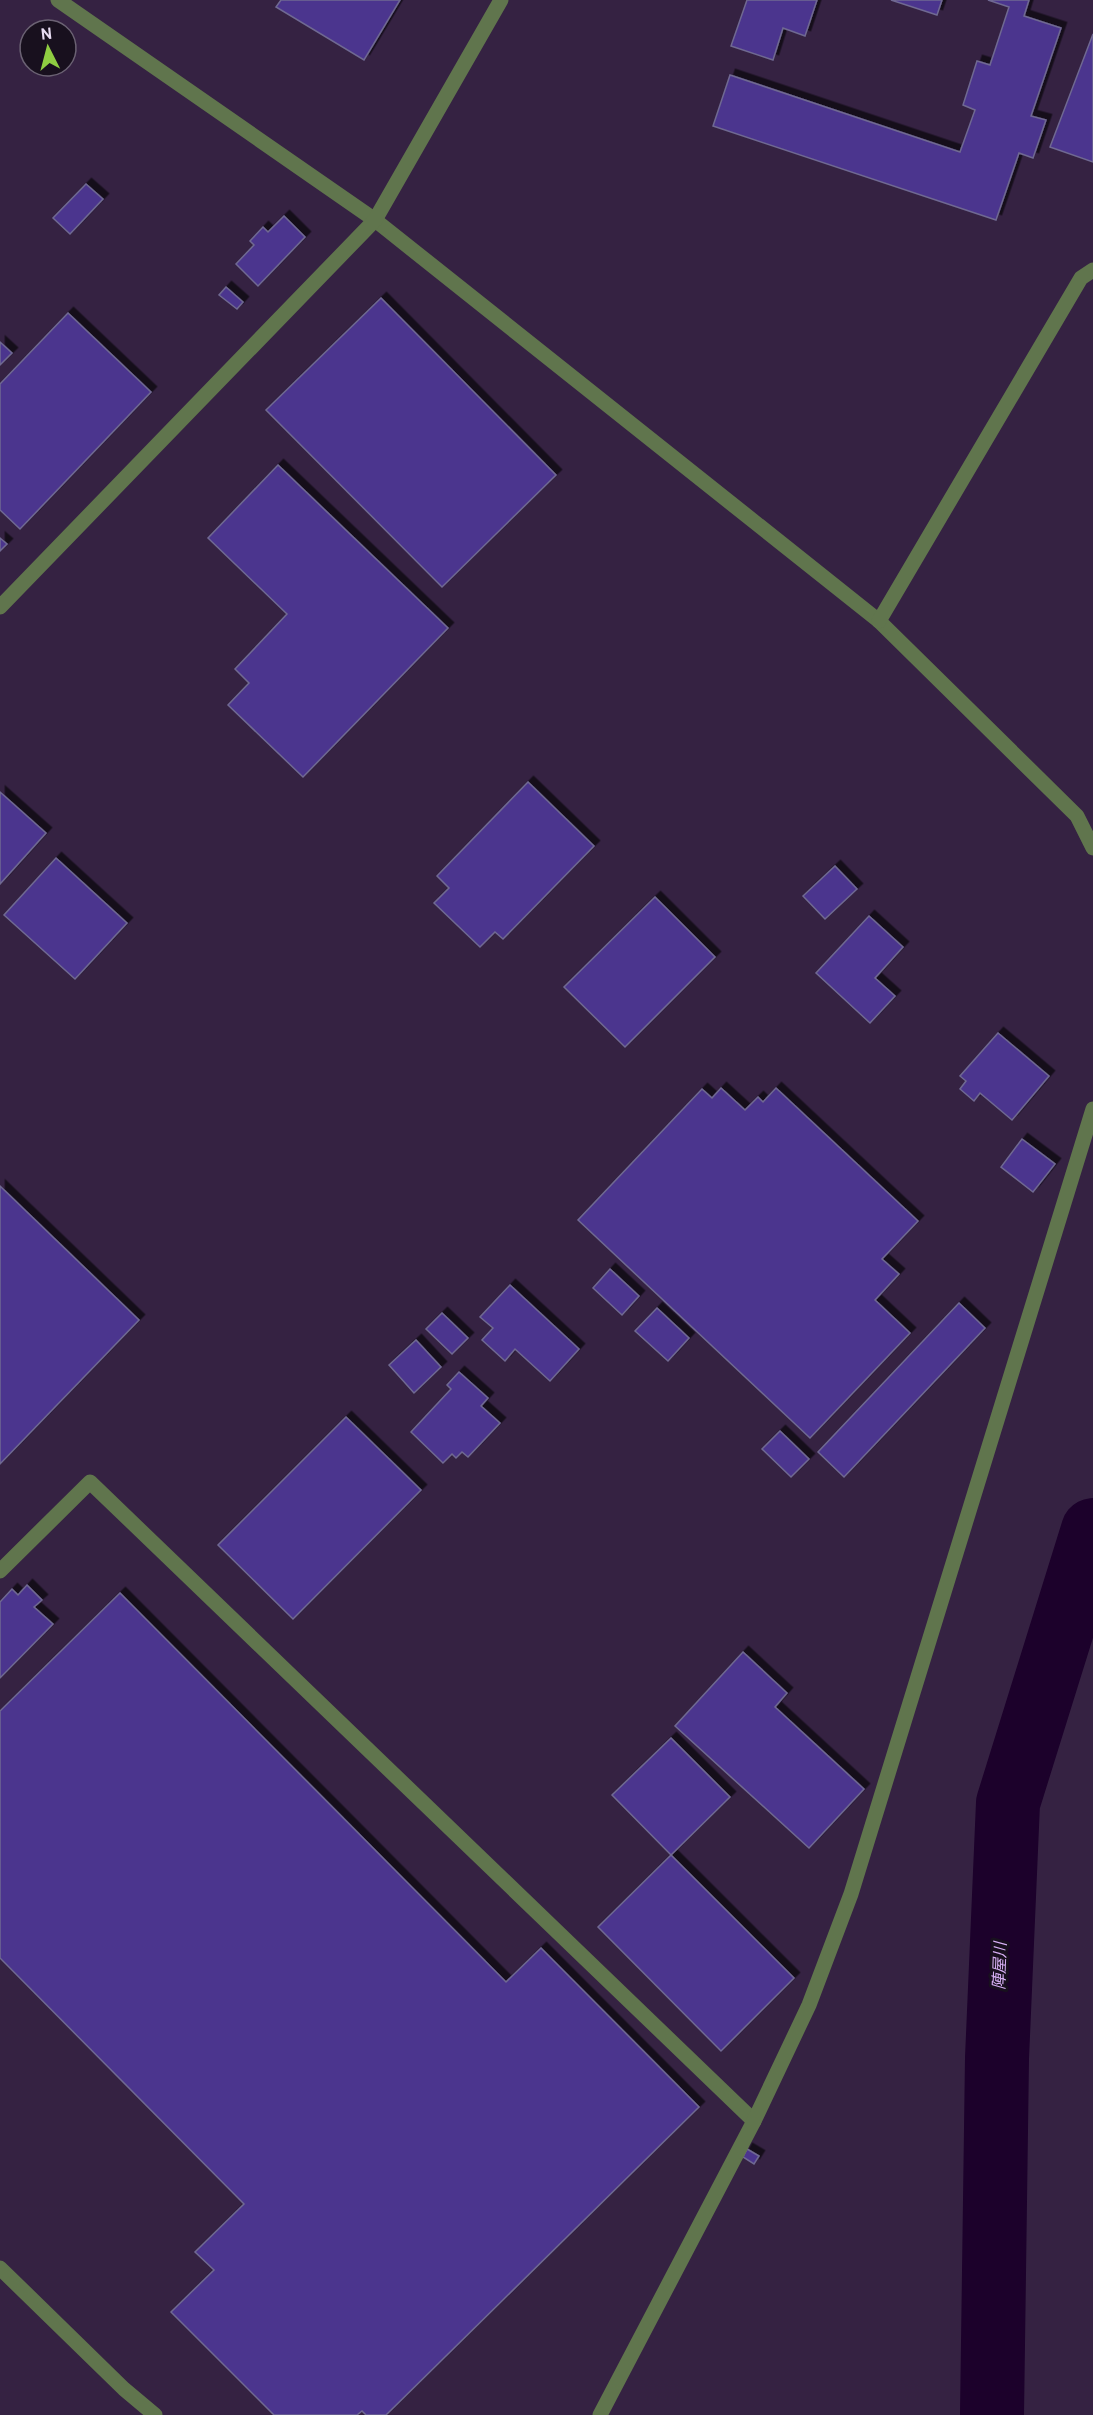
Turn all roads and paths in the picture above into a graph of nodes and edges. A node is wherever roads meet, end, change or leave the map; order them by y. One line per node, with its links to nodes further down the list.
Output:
1 (58, 0): 3 (street)
2 (501, 0): 3 (street)
3 (375, 220): 5 (street); 6 (street)
4 (1093, 270): 6 (street)
5 (0, 607)
6 (879, 621): 7 (street)
7 (1093, 848)
8 (1093, 1109): 10 (street)
9 (0, 1571): 10 (street)
10 (754, 2121): 13 (street)
11 (0, 2268): 12 (street)
12 (155, 2415)
13 (600, 2415)

